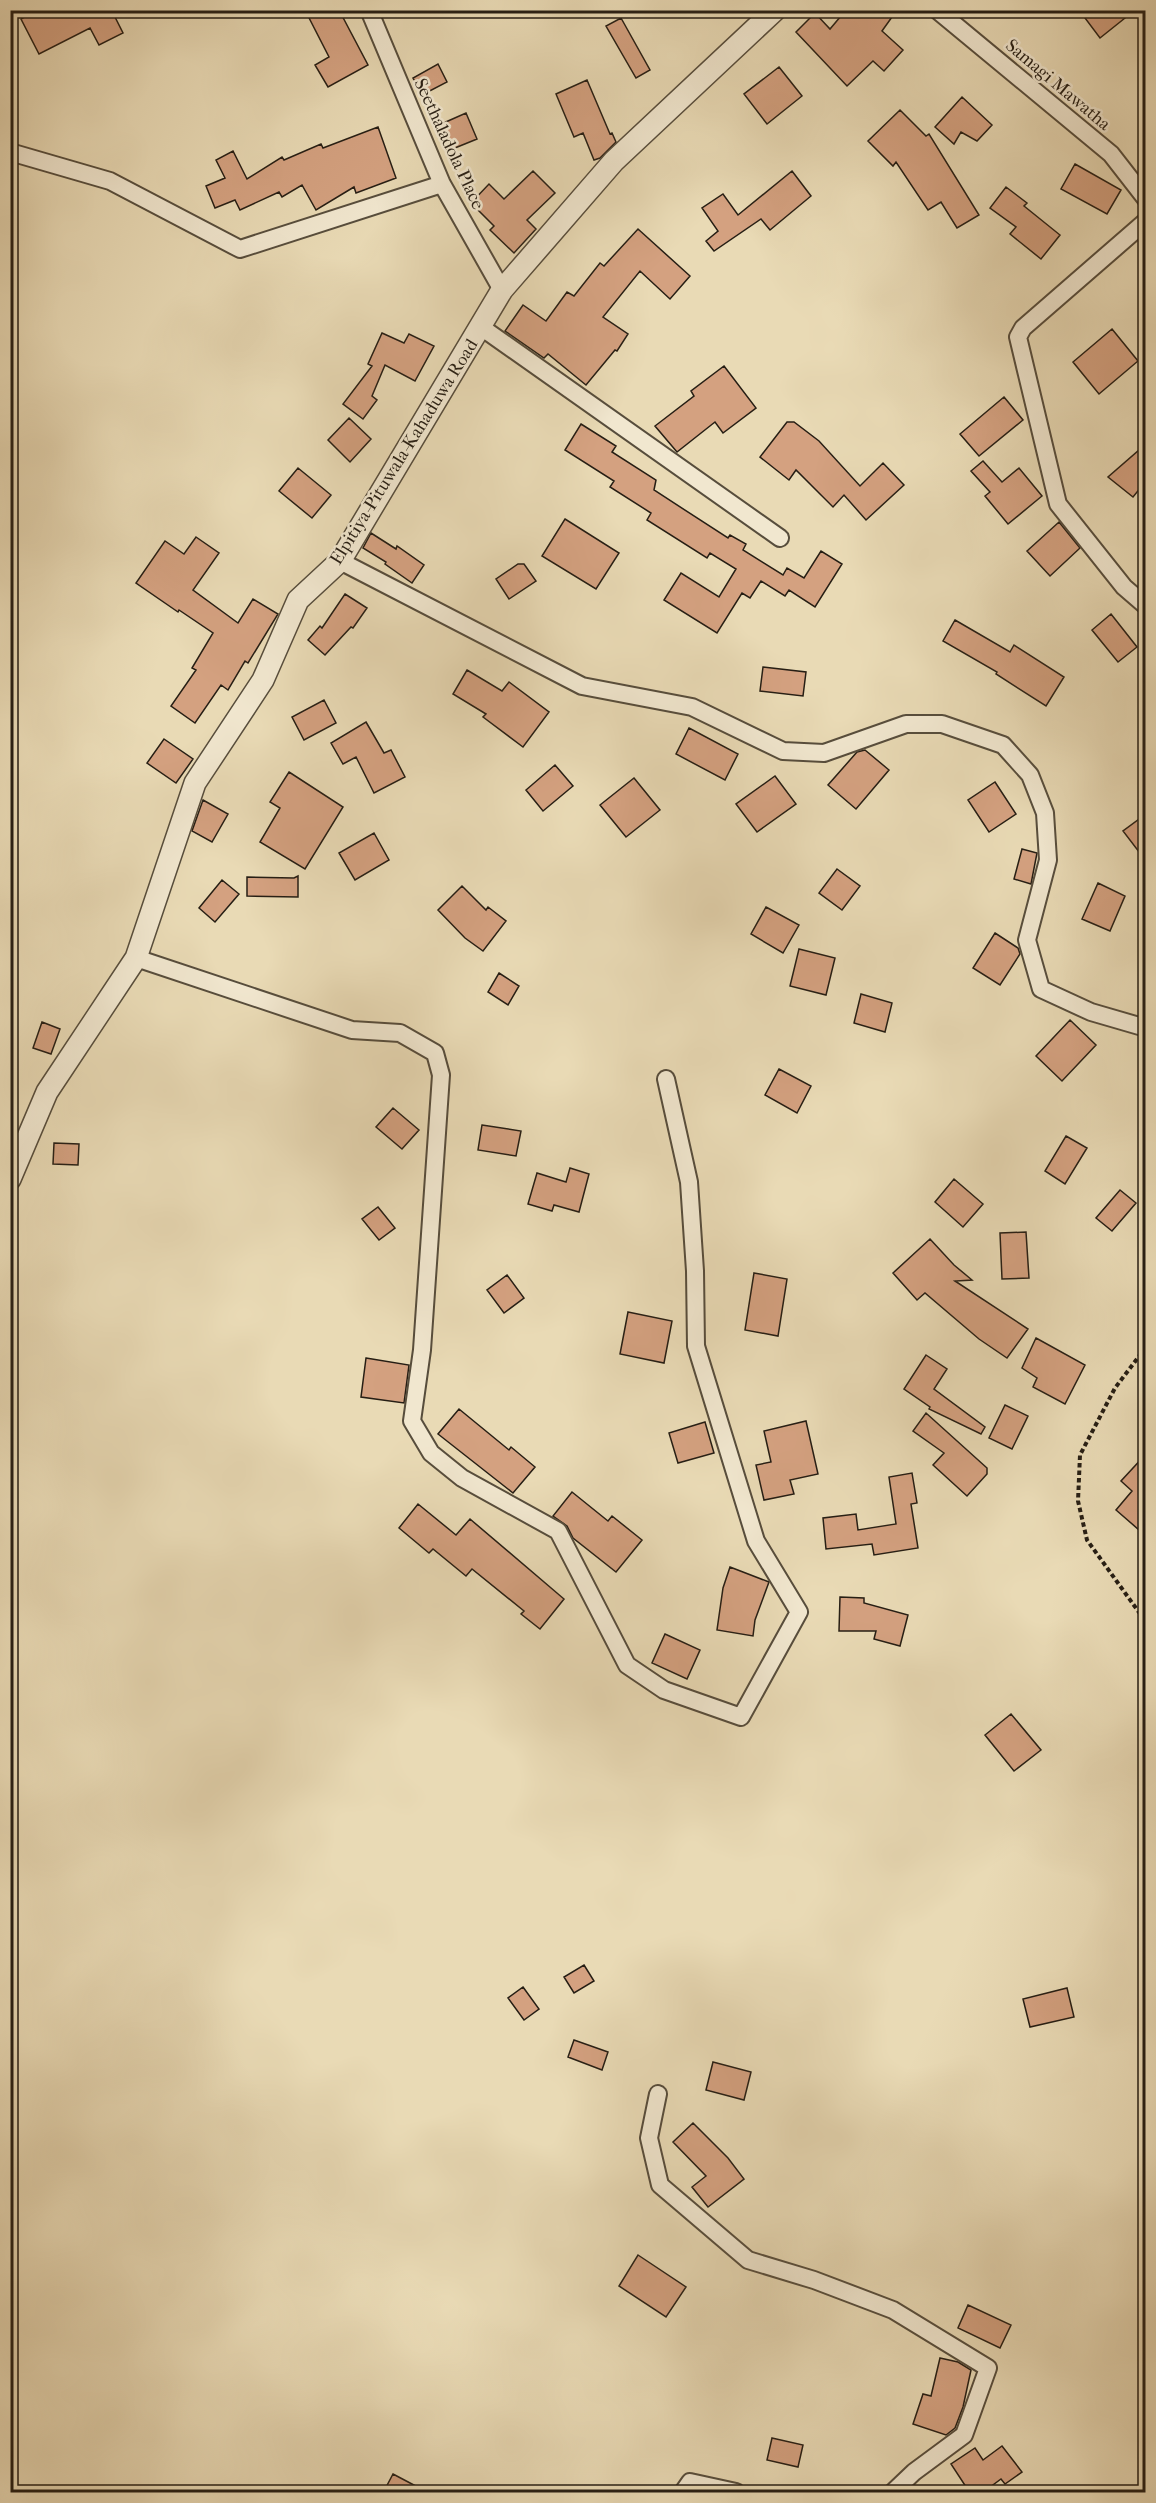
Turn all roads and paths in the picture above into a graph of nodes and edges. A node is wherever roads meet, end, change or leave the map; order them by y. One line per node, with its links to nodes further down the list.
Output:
1 (369, 10): 5 (street, Seethaladola Place)
2 (775, 10): 8 (street, Elpitiya-Pituwala-Kahaduwa Road)
3 (937, 10): 6 (street, Samagi Mawatha)
4 (10, 152): 5 (street)
5 (442, 184): 8 (street, Seethaladola Place)
6 (1146, 199)
7 (1146, 221): 12 (street)
8 (501, 290): 9 (street, Elpitiya-Pituwala-Kahaduwa Road)
9 (481, 327): 10 (street); 11 (street, Elpitiya-Pituwala-Kahaduwa Road)
10 (780, 538)
11 (340, 561): 13 (street, Elpitiya-Pituwala-Kahaduwa Road); 14 (street)
12 (1146, 606)
13 (136, 958): 15 (street); 16 (street, Elpitiya-Pituwala-Kahaduwa Road)
14 (1146, 1028)
15 (666, 1079)
16 (10, 1179)
17 (1146, 1347): 18 (path)
18 (1146, 1622)
19 (658, 2094): 22 (street)
20 (682, 2493): 21 (street)
21 (736, 2493)
22 (893, 2493)

